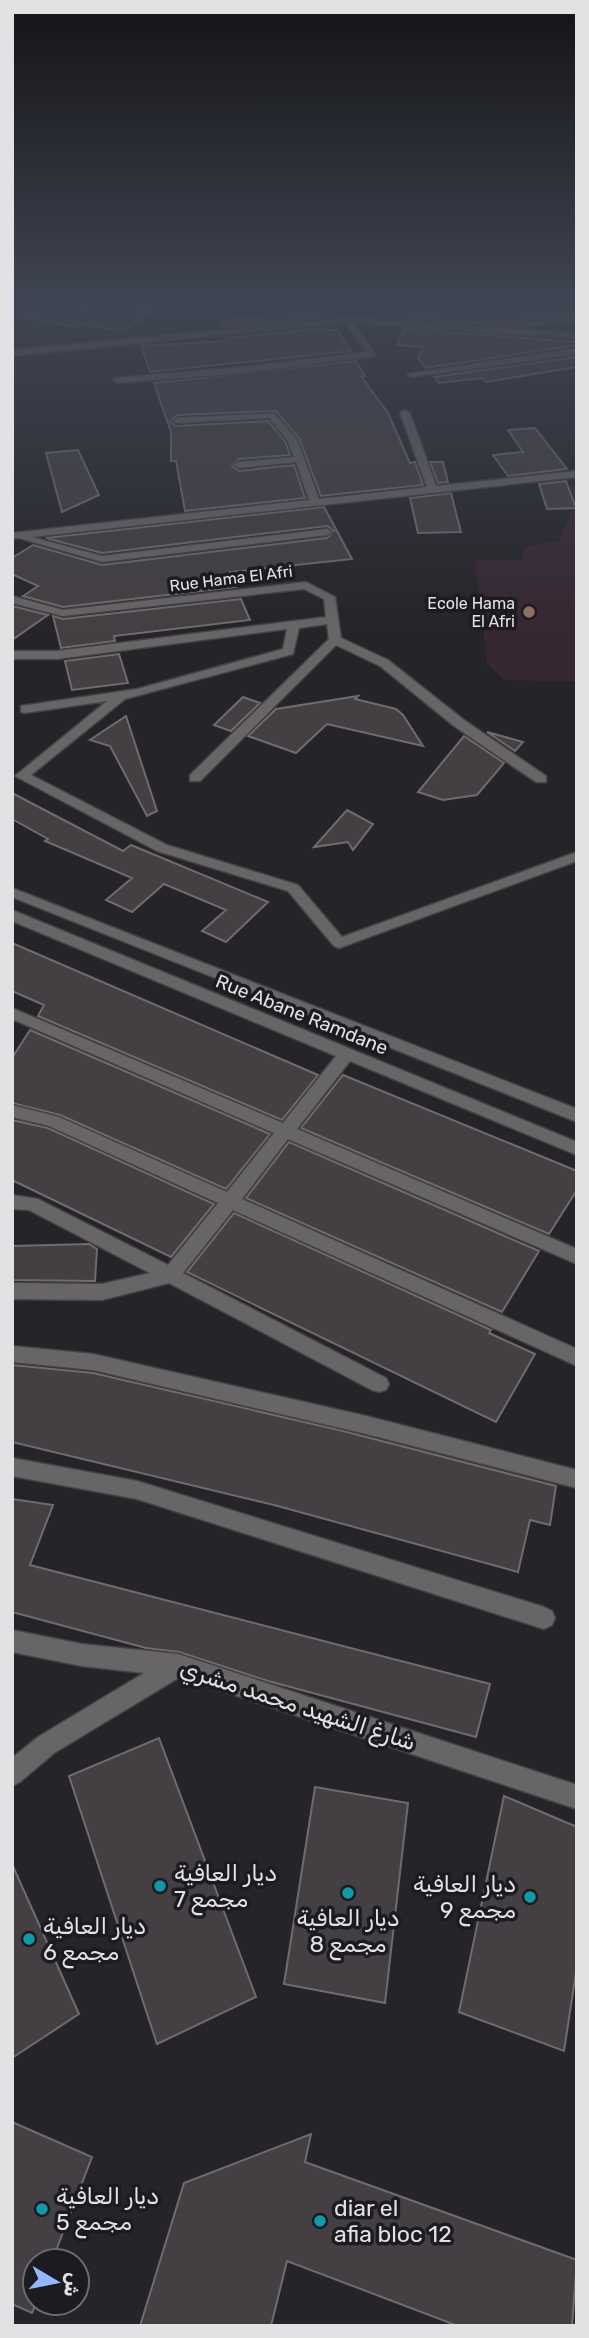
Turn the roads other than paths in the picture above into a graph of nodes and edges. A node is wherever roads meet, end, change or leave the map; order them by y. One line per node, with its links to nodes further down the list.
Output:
1 (405, 413): 6 (street)
2 (178, 421): 3 (street)
3 (300, 459): 4 (street); 7 (street)
4 (239, 465)
5 (577, 474): 6 (street)
6 (433, 491): 7 (street)
7 (315, 502): 9 (street)
8 (327, 532): 9 (street)
9 (13, 536)
10 (12, 599): 11 (street, Rue Hama El Afri)
11 (332, 620): 12 (street); 13 (street, Rue Hama El Afri)
12 (293, 627): 14 (street); 15 (street)
13 (335, 640): 17 (street); 18 (street)
14 (12, 655)
15 (122, 695): 16 (street); 19 (street)
16 (25, 709)
17 (195, 778)
18 (541, 779)
19 (577, 856)
20 (12, 892): 25 (street)
21 (12, 915): 23 (street, Rue Abane Ramdane)
22 (12, 1013): 26 (street)
23 (346, 1055): 26 (street); 27 (street, Rue Abane Ramdane)
24 (12, 1111): 28 (street)
25 (577, 1115)
26 (287, 1129): 28 (street); 30 (street)
27 (577, 1149)
28 (227, 1200): 31 (street); 34 (street)
29 (12, 1202): 31 (street)
30 (577, 1257)
31 (171, 1275): 32 (street); 35 (street)
32 (12, 1291)
33 (12, 1354): 37 (street)
34 (577, 1358)
35 (379, 1384)
36 (12, 1466): 38 (street)
37 (577, 1479)
38 (544, 1618)
39 (12, 1641): 40 (street, شارغ الشهيد محمد مشري)
40 (178, 1665): 41 (street); 42 (street, شارغ الشهيد محمد مشري)
41 (12, 1774)
42 (577, 1797)

